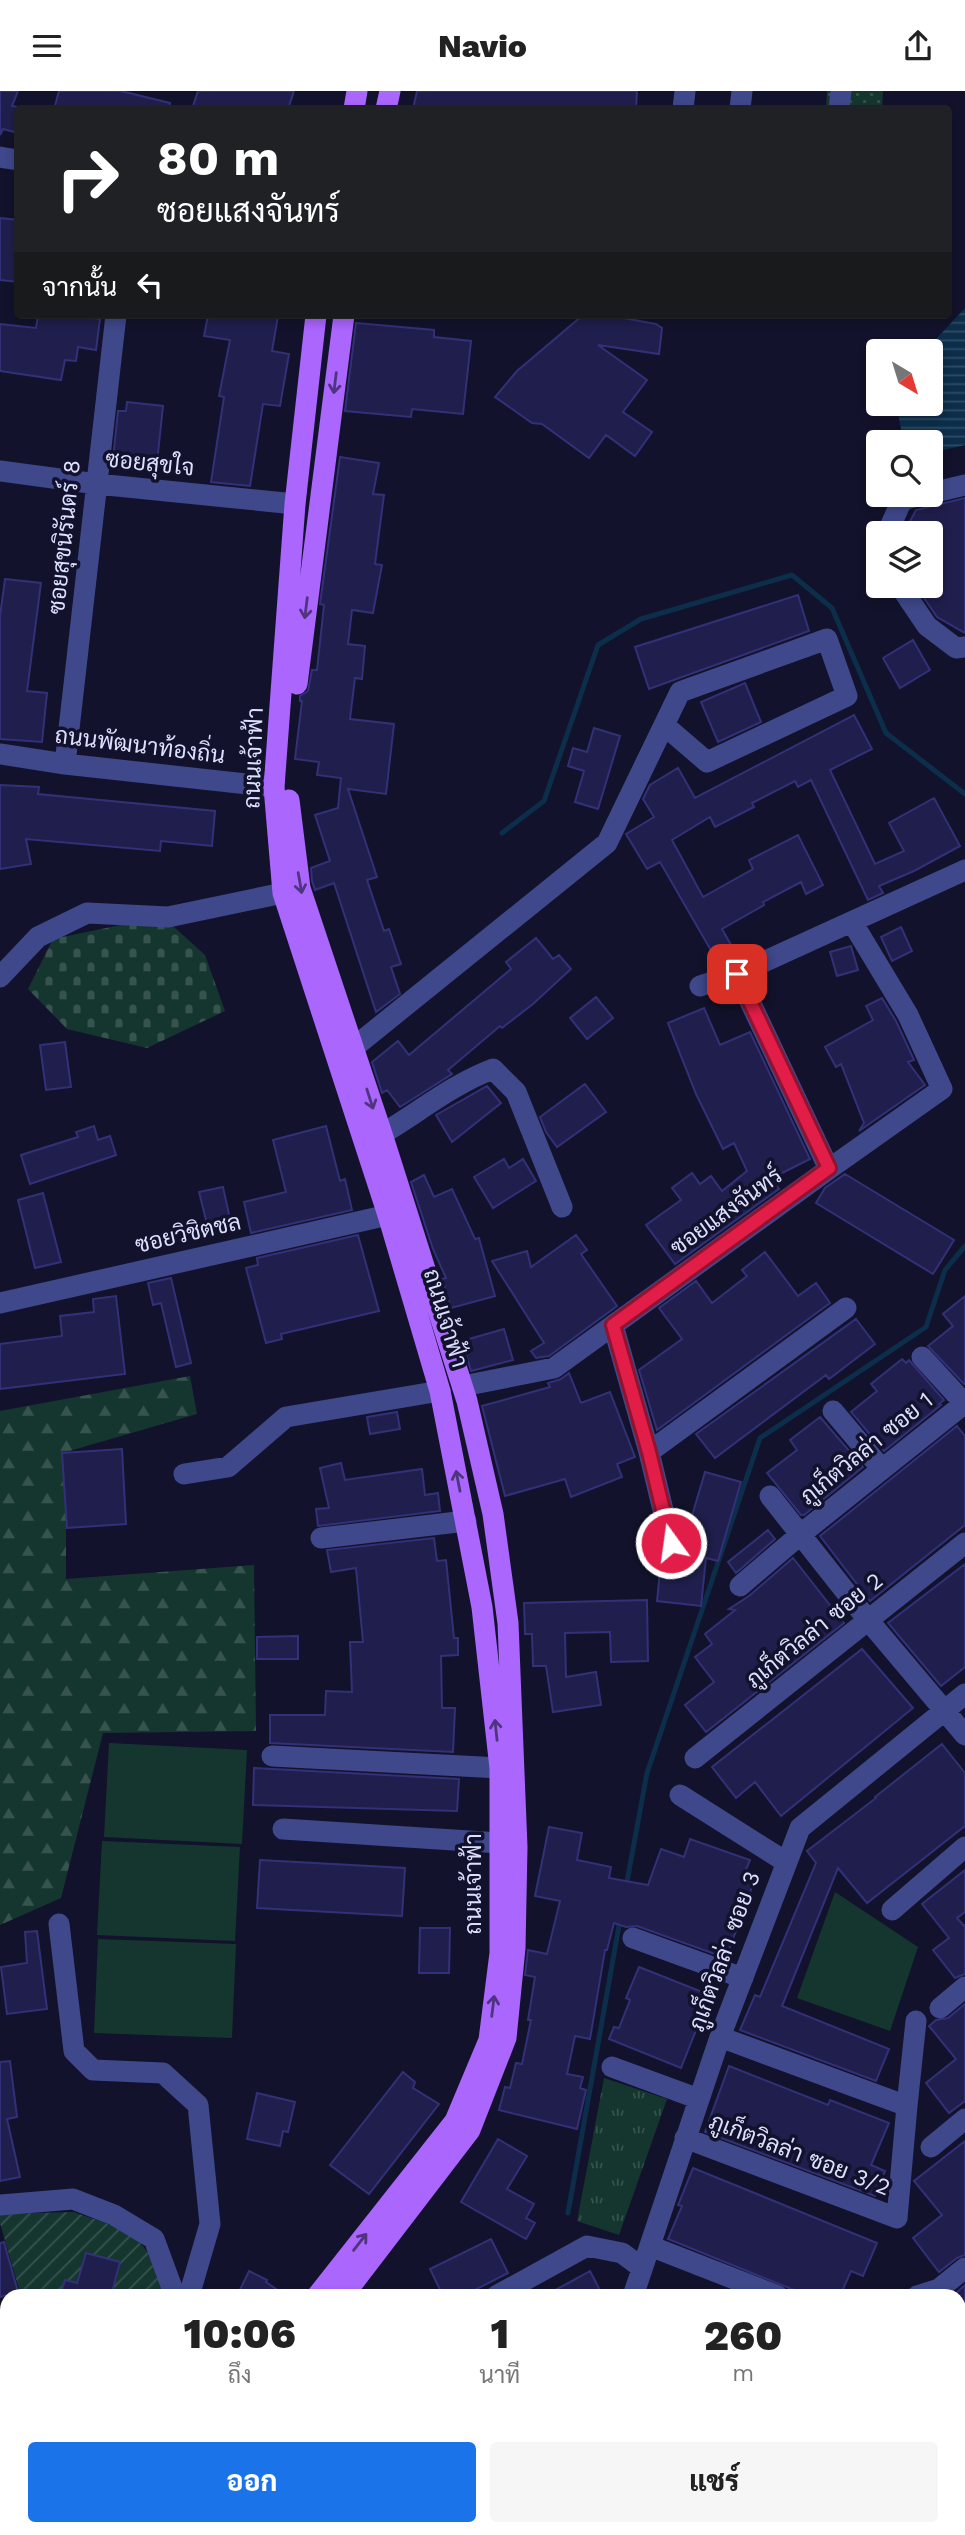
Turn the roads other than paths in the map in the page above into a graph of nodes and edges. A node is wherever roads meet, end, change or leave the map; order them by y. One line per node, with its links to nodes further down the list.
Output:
1 (116, 319): 5 (street, ซอยสุขนิรันดร์ 8)
2 (316, 319): 8 (main road, ถนนเจ้าฟ้า)
3 (343, 319): 21 (main road, ถนนเจ้าฟ้า, one-way to 21)
4 (0, 471): 5 (street, ซอยสุขใจ)
5 (97, 484): 8 (street, ซอยสุขใจ); 13 (street, ซอยสุขนิรันดร์ 8)
6 (965, 485): 7 (street)
7 (943, 490)
8 (295, 504): 14 (main road, ถนนเจ้าฟ้า)
9 (908, 598): 10 (street)
10 (965, 647)
11 (664, 725): 11 (street); 21 (street)
12 (0, 754): 13 (street, ถนนพัฒนาท้องถิ่น)
13 (65, 764): 14 (street, ถนนพัฒนาท้องถิ่น)
14 (274, 787): 16 (main road, ถนนเจ้าฟ้า)
15 (965, 870): 17 (street)
16 (283, 893): 19 (street); 25 (main road, ถนนเจ้าฟ้า)
17 (852, 922): 18 (street); 23 (street, ซอยแสงจันทร์)
18 (737, 974): 20 (street); 23 (street)
19 (0, 977)
20 (700, 986)
21 (353, 1048): 22 (main road, ถนนเจ้าฟ้า, one-way to 22)
22 (382, 1134): 24 (street); 30 (main road, ถนนเจ้าฟ้า)
23 (829, 1168): 28 (street, ซอยแสงจันทร์)
24 (562, 1207)
25 (388, 1215): 26 (street, ซอยวิชิตชล); 31 (main road, ถนนเจ้าฟ้า)
26 (0, 1303)
27 (846, 1308): 34 (street)
28 (613, 1325): 30 (street, ซอยแสงจันทร์); 34 (street)
29 (922, 1357): 32 (street)
30 (463, 1386): 77 (main road, ถนนเจ้าฟ้า)
31 (440, 1391): 36 (street); 38 (main road, ถนนเจ้าฟ้า, one-way to 31)
32 (965, 1403): 35 (street, ภูเก็ตวิลล่า ซอย 1)
33 (833, 1411): 35 (street)
34 (649, 1452): 41 (street)
35 (882, 1469): 39 (street, ภูเก็ตวิลล่า ซอย 1)
36 (184, 1474)
37 (769, 1496): 39 (street)
38 (466, 1521): 40 (street); 50 (main road, ถนนเจ้าฟ้า, one-way to 38)
39 (801, 1534): 43 (street, ภูเก็ตวิลล่า ซอย 1); 44 (street)
40 (321, 1538)
41 (671, 1543)
42 (965, 1543): 44 (street, ภูเก็ตวิลล่า ซอย 2)
43 (740, 1586)
44 (868, 1620): 46 (street); 49 (street, ภูเก็ตวิลล่า ซอย 2)
45 (965, 1694): 46 (street, ภูเก็ตวิลล่า ซอย 3)
46 (945, 1710): 47 (street); 55 (street, ภูเก็ตวิลล่า ซอย 3)
47 (965, 1735)
48 (272, 1756): 50 (street)
49 (695, 1758)
50 (500, 1768): 53 (main road, ถนนเจ้าฟ้า)
51 (680, 1795): 55 (street)
52 (283, 1829): 53 (street)
53 (499, 1843): 76 (main road, ถนนเจ้าฟ้า, one-way to 53)
54 (965, 1847): 56 (street)
55 (786, 1862): 59 (street, ภูเก็ตวิลล่า ซอย 3)
56 (892, 1910)
57 (59, 1924): 75 (street)
58 (634, 1938): 59 (street)
59 (743, 1978): 63 (street, ภูเก็ตวิลล่า ซอย 3)
60 (965, 1987): 61 (street)
61 (940, 2008)
62 (916, 2021): 66 (street)
63 (720, 2037): 65 (street, ภูเก็ตวิลล่า ซอย 3); 66 (street)
64 (612, 2067): 65 (street)
65 (699, 2099): 68 (street, ภูเก็ตวิลล่า ซอย 3)
66 (907, 2106): 68 (street, ภูเก็ตวิลล่า ซอย 3/2)
67 (965, 2119): 69 (street)
68 (685, 2138): 71 (street, ภูเก็ตวิลล่า ซอย 3)
69 (931, 2147)
70 (0, 2205): 74 (street)
71 (650, 2246): 72 (street, ภูเก็ตวิลล่า ซอย 3); 80 (street)
72 (642, 2268): 78 (street); 79 (street, ภูเก็ตวิลล่า ซอย 3)
73 (965, 2268): 81 (street)
74 (172, 2289)
75 (191, 2289)
76 (323, 2289)
77 (347, 2289)
78 (509, 2289)
79 (635, 2289)
80 (760, 2289)
81 (945, 2289)

